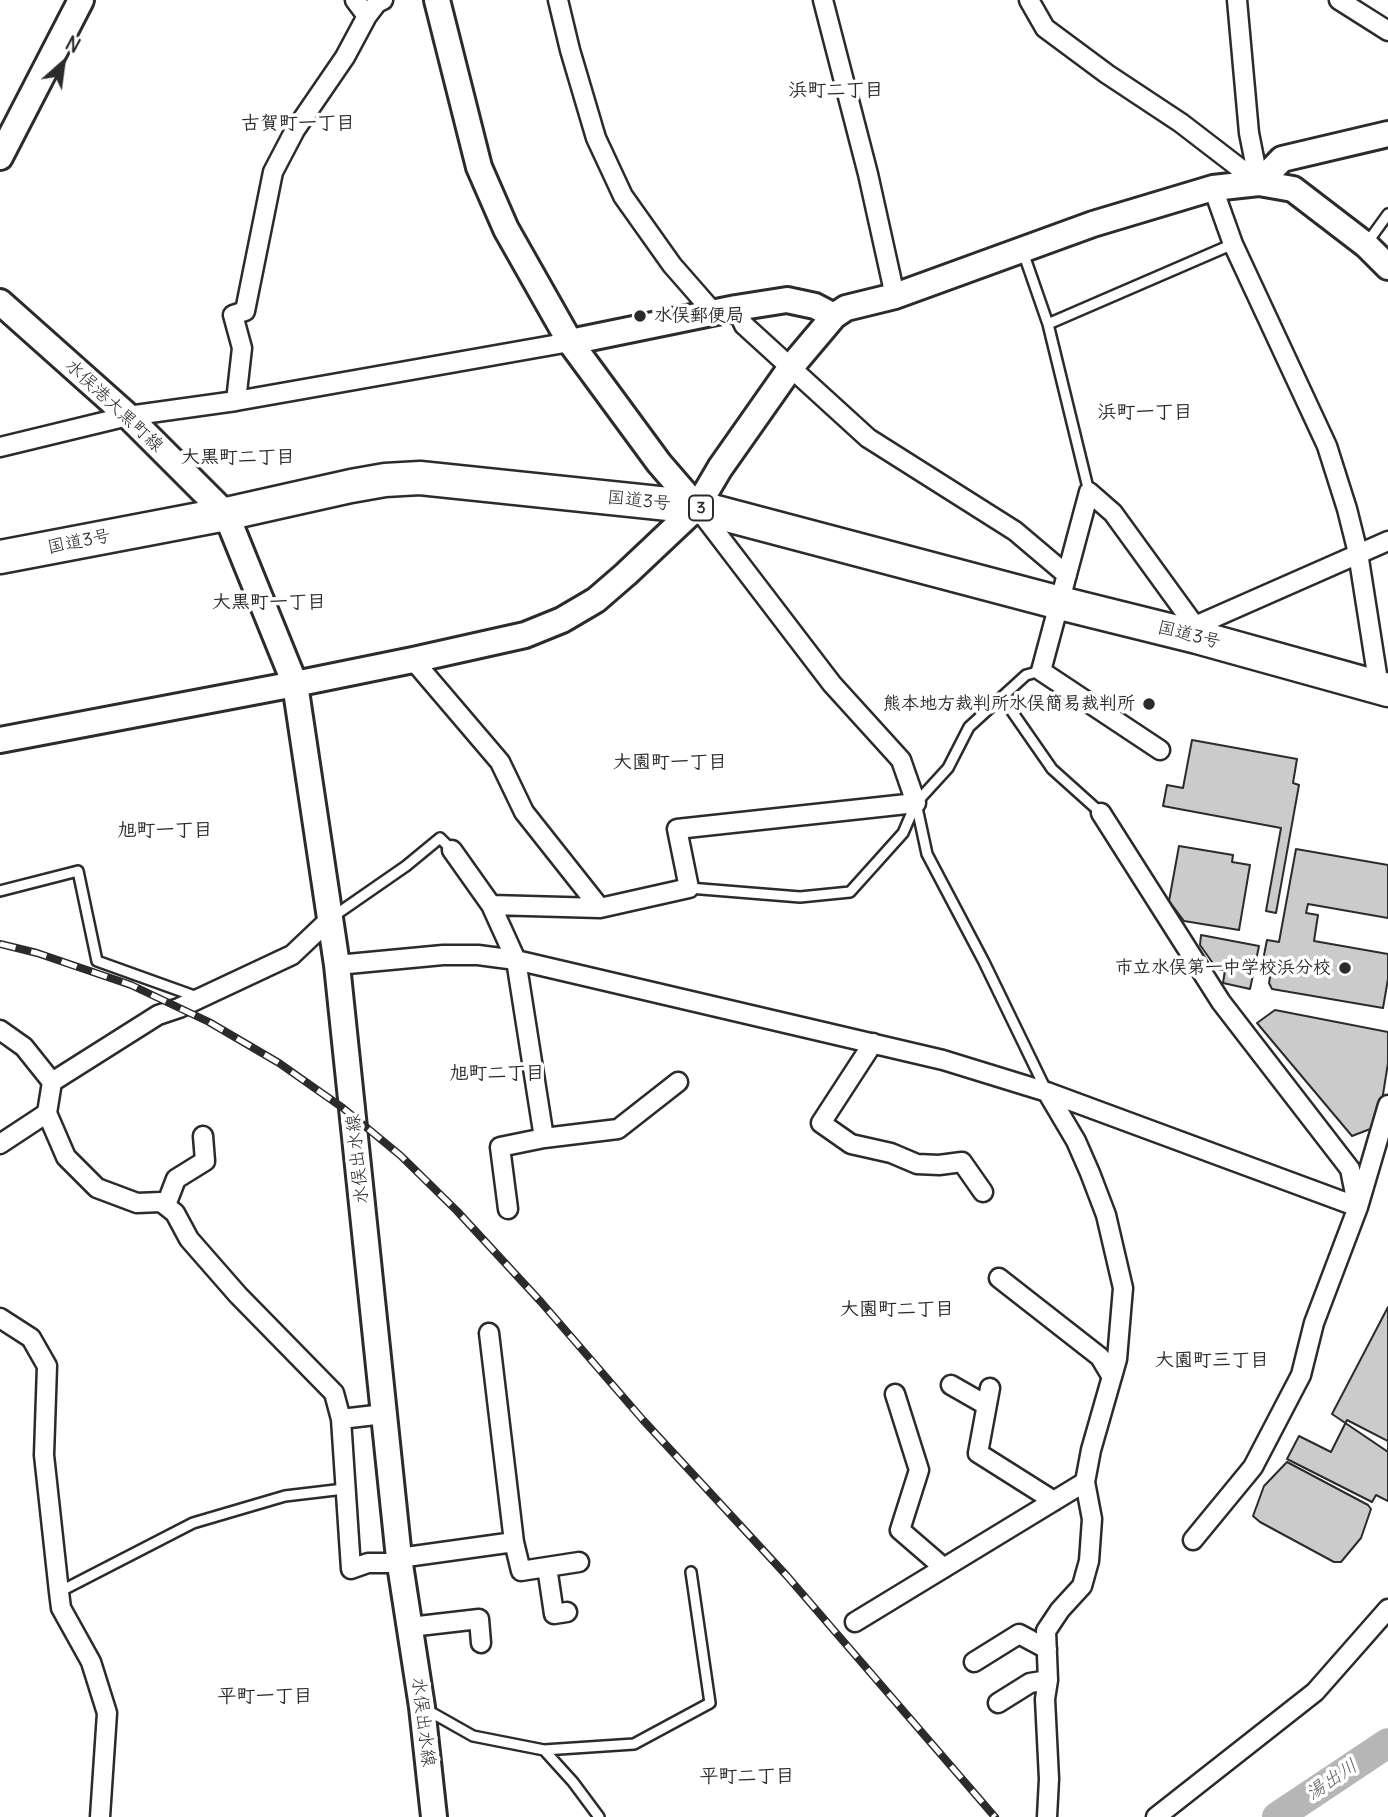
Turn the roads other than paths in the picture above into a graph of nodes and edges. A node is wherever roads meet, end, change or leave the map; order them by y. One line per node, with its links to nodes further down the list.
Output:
1 (81, 0): 13 (street)
2 (355, 0): 10 (street)
3 (383, 0): 10 (street)
4 (438, 0): 26 (street)
5 (558, 0): 23 (street)
6 (822, 0): 21 (street)
7 (1029, 0): 14 (street)
8 (1237, 0): 14 (street)
9 (1339, 0): 11 (street)
10 (367, 16): 28 (street)
11 (1388, 31)
12 (1388, 134): 14 (street)
13 (0, 157)
14 (1259, 183): 15 (street); 18 (street)
15 (1213, 188): 17 (street); 19 (street)
16 (1388, 214): 18 (lane)
17 (1233, 244): 25 (lane); 35 (street)
18 (1366, 245): 20 (street)
19 (1022, 250): 21 (street); 25 (lane)
20 (1388, 267)
21 (895, 296): 24 (street)
22 (0, 302): 29 (street, 水俣港大黒町線)
23 (725, 310): 24 (street); 26 (street); 27 (street)
24 (834, 316): 27 (street)
25 (1048, 324): 31 (lane)
26 (570, 342): 28 (street); 32 (street)
27 (791, 367): 32 (street); 37 (street)
28 (236, 401): 29 (street)
29 (128, 416): 30 (street); 33 (street, 水俣港大黒町線)
30 (0, 447)
31 (1089, 492): 37 (street); 38 (street)
32 (697, 507): 33 (highway, 国道3号 / 3); 37 (highway, 国道3号 / 3); 39 (street); 46 (street)
33 (226, 514): 36 (highway, 国道3号 / 3); 41 (street, 水俣出水線)
34 (1388, 541): 35 (street)
35 (1358, 553): 38 (street); 42 (street)
36 (0, 557)
37 (1063, 589): 38 (highway, 国道3号 / 3); 40 (street)
38 (1196, 631): 42 (highway, 国道3号 / 3)
39 (413, 660): 41 (street); 52 (street)
40 (1041, 671): 43 (lane); 45 (street)
41 (295, 684): 44 (street); 53 (street, 水俣出水線)
42 (1384, 689)
43 (1002, 696): 46 (lane); 47 (lane)
44 (0, 740)
45 (1160, 750)
46 (916, 803): 49 (lane); 49 (street); 61 (lane)
47 (1101, 813): 69 (street)
48 (452, 850): 51 (street); 53 (lane)
49 (689, 888): 52 (street)
50 (0, 891): 56 (lane)
51 (491, 905): 52 (street); 54 (street)
52 (600, 908)
53 (330, 919): 55 (street, 水俣出水線); 56 (street)
54 (516, 960): 55 (street); 58 (street); 65 (street)
55 (337, 965): 77 (street, 水俣出水線)
56 (201, 998): 59 (street)
57 (0, 1030): 59 (street)
58 (873, 1043): 61 (street); 67 (street)
59 (52, 1082): 63 (street)
60 (678, 1082): 65 (street)
61 (1047, 1092): 69 (street); 74 (street)
62 (1388, 1105): 69 (street)
63 (47, 1114): 66 (street); 68 (street)
64 (203, 1136): 68 (street)
65 (544, 1138): 70 (street)
66 (0, 1144)
67 (983, 1192)
68 (166, 1205): 78 (street)
69 (1358, 1207): 82 (street)
70 (509, 1209)
71 (999, 1278): 74 (street)
72 (0, 1318): 89 (street)
73 (489, 1333): 83 (street)
74 (1112, 1377): 79 (street)
75 (951, 1385): 81 (street)
76 (895, 1394): 87 (street)
77 (384, 1414): 78 (street); 84 (street, 水俣出水線)
78 (341, 1419): 80 (street)
79 (1085, 1482): 81 (street); 95 (street)
80 (344, 1489): 84 (street); 89 (lane)
81 (1054, 1501): 87 (street)
82 (1193, 1540)
83 (514, 1542): 84 (street); 86 (street)
84 (399, 1561): 93 (street, 水俣出水線)
85 (579, 1562): 86 (street)
86 (547, 1567): 91 (street)
87 (944, 1568): 92 (street)
88 (691, 1572): 100 (lane)
89 (59, 1592): 101 (street)
90 (1388, 1609): 105 (street)
91 (554, 1614)
92 (855, 1622)
93 (410, 1627): 94 (street); 99 (street, 水俣出水線)
94 (481, 1643)
95 (1046, 1649): 96 (street); 97 (street)
96 (974, 1662)
97 (1048, 1680): 98 (street); 104 (street)
98 (998, 1703)
99 (422, 1707): 100 (lane); 102 (street, 水俣出水線)
100 (544, 1750): 103 (lane)
101 (100, 1817)
102 (434, 1817)
103 (599, 1817)
104 (1047, 1817)
105 (1156, 1817)

